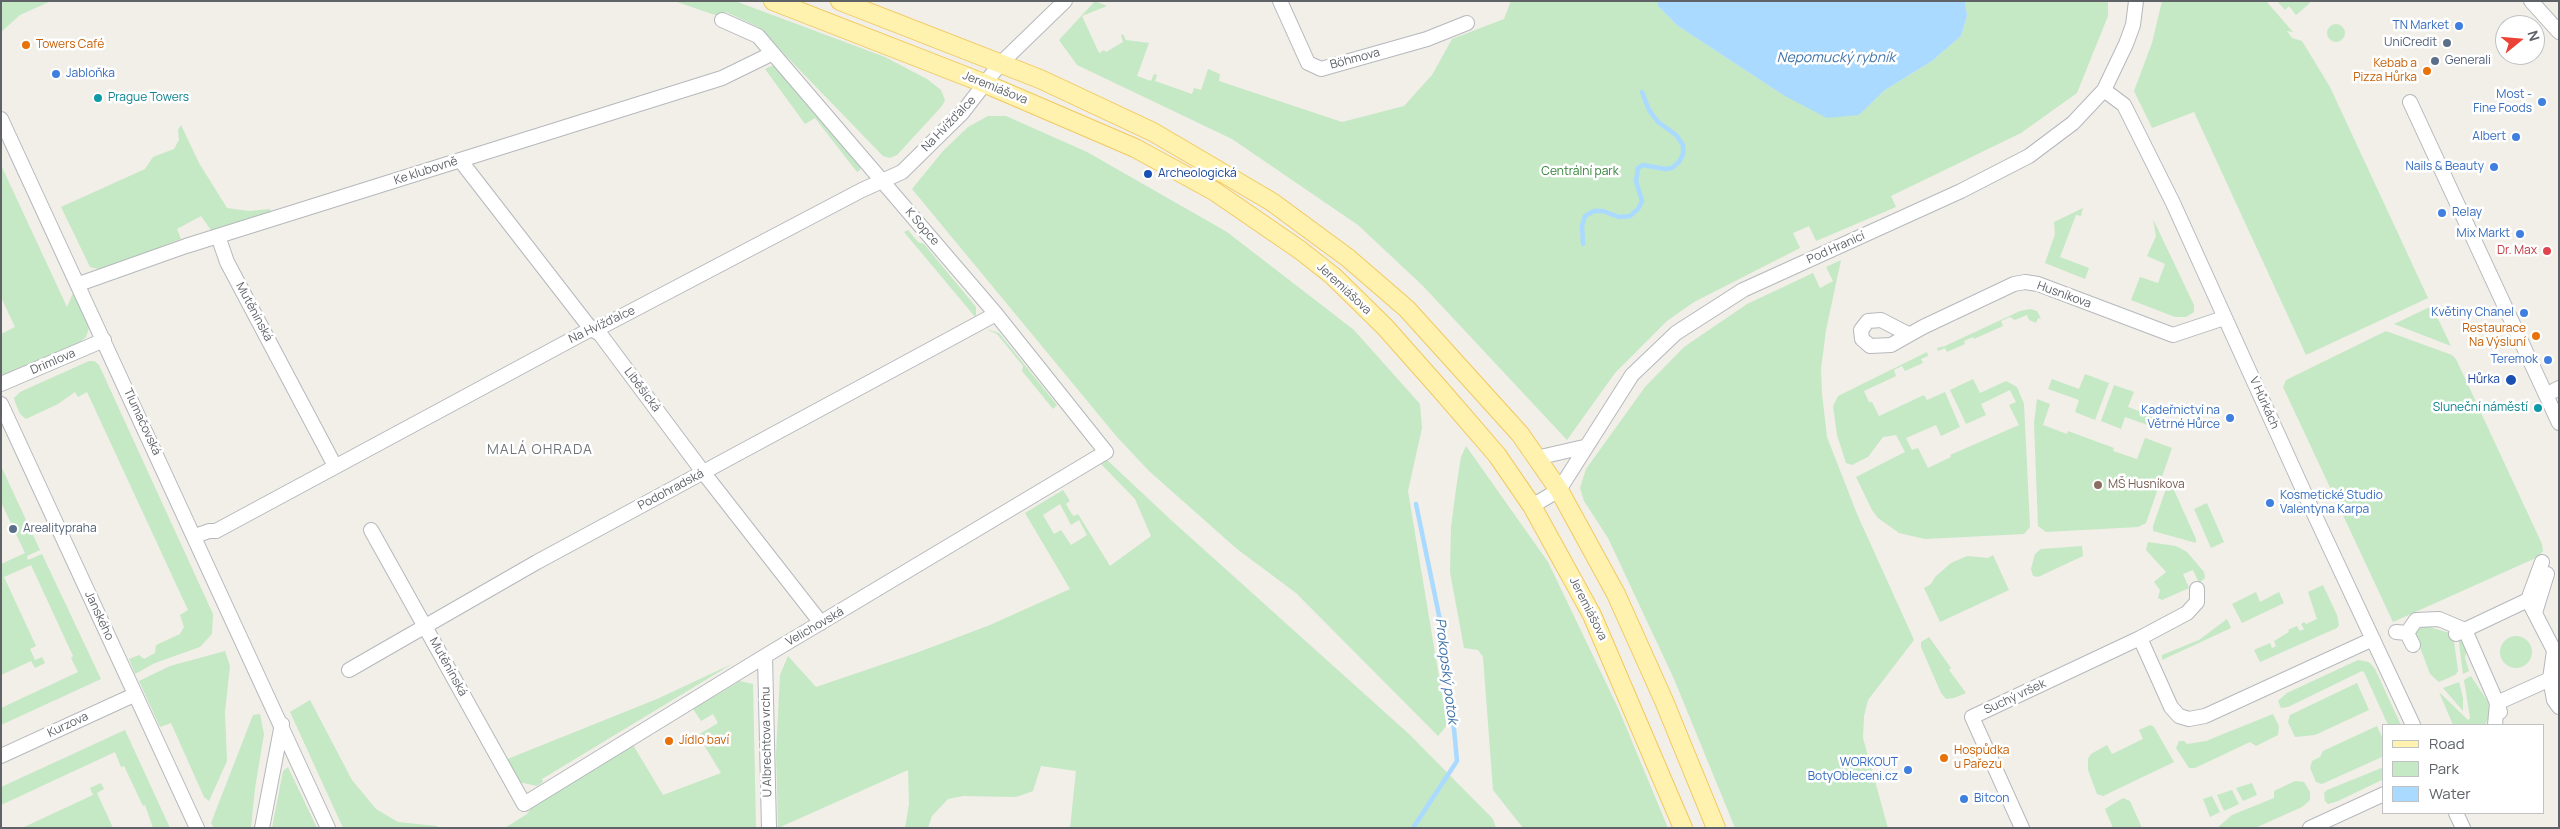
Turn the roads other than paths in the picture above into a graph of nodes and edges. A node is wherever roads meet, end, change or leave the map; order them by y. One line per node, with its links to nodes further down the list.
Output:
1 (773, 1): 12 (main road, Jeremiášova)
2 (840, 1): 11 (main road, Jeremiášova)
3 (1065, 1): 11 (street)
4 (1280, 1): 8 (street, Böhmova)
5 (2136, 1): 13 (street, Pod Hranicí)
6 (2531, 1): 9 (street)
7 (722, 20): 10 (street, K Sopce)
8 (1467, 23)
9 (2559, 32)
10 (771, 54): 16 (street, Ke klubovně); 17 (street, K Sopce)
11 (1000, 64): 12 (street); 32 (main road, Jeremiášova)
12 (986, 84): 17 (street, Na Hvížďalce); 36 (main road, Jeremiášova)
13 (2104, 90): 21 (street, V Hůrkách); 30 (street, Pod Hranicí)
14 (2410, 102): 27 (street)
15 (1, 119): 19 (street, Tlumačovská)
16 (460, 160): 18 (street, Ke klubovně); 22 (street, Liběšická)
17 (883, 180): 20 (street, K Sopce); 22 (street, Na Hvížďalce)
18 (218, 236): 19 (street, Ke klubovně); 33 (street, Mutěnínská)
19 (79, 284): 24 (street, Tlumačovská)
20 (996, 314): 31 (street, K Sopce); 34 (street, Podohradská)
21 (2224, 318): 23 (street, Husníkova); 48 (street, V Hůrkách)
22 (591, 329): 33 (street, Na Hvížďalce); 34 (street, Liběšická)
23 (1908, 334)
24 (104, 340): 25 (street, Drimlova); 38 (street, Tlumačovská)
25 (1, 384)
26 (2559, 388): 27 (street)
27 (2546, 395): 29 (street)
28 (1, 404): 53 (street, Janského)
29 (2559, 422)
30 (1584, 447): 32 (street); 35 (street, Pod Hranicí)
31 (1106, 452): 42 (street, Velichovská)
32 (1536, 458): 35 (main road, Jeremiášova)
33 (335, 466): 38 (street, Na Hvížďalce)
34 (703, 472): 42 (street, Liběšická); 43 (street, Podohradská)
35 (1559, 490): 36 (street, Pod Hranicí); 69 (main road, Jeremiášova)
36 (1532, 506): 68 (main road, Jeremiášova)
37 (370, 530): 43 (street, Mutěnínská)
38 (195, 536): 56 (street, Tlumačovská)
39 (2198, 589): 47 (street, Suchý vršek)
40 (2528, 600): 41 (street); 41 (street); 44 (street)
41 (2535, 613): 45 (street)
42 (821, 623): 50 (street, Velichovská)
43 (424, 625): 51 (street, Podohradská); 62 (street, Mutěnínská)
44 (2460, 632): 46 (street); 54 (street)
45 (2553, 634): 49 (street)
46 (2405, 637)
47 (2140, 638): 48 (street); 70 (street, Suchý vršek)
48 (2373, 639): 57 (street, V Hůrkách)
49 (2557, 654): 52 (street)
50 (765, 656): 62 (street, Velichovská); 67 (street, U Albrechtova vrchu)
51 (349, 670)
52 (2554, 677): 54 (street); 55 (street)
53 (134, 695): 60 (street, Kurzova); 64 (street, Janského)
54 (2497, 703): 58 (street); 59 (street)
55 (2559, 707)
56 (282, 724): 65 (street); 66 (street, Tlumačovská)
57 (2413, 724)
58 (2494, 724)
59 (2503, 724)
60 (1, 756)
61 (2382, 795): 71 (street)
62 (524, 804)
63 (2456, 814): 72 (street)
64 (197, 828)
65 (262, 828)
66 (328, 828)
67 (769, 828)
68 (1683, 828)
69 (1716, 828)
70 (2022, 828)
71 (2310, 828)
72 (2463, 828)

